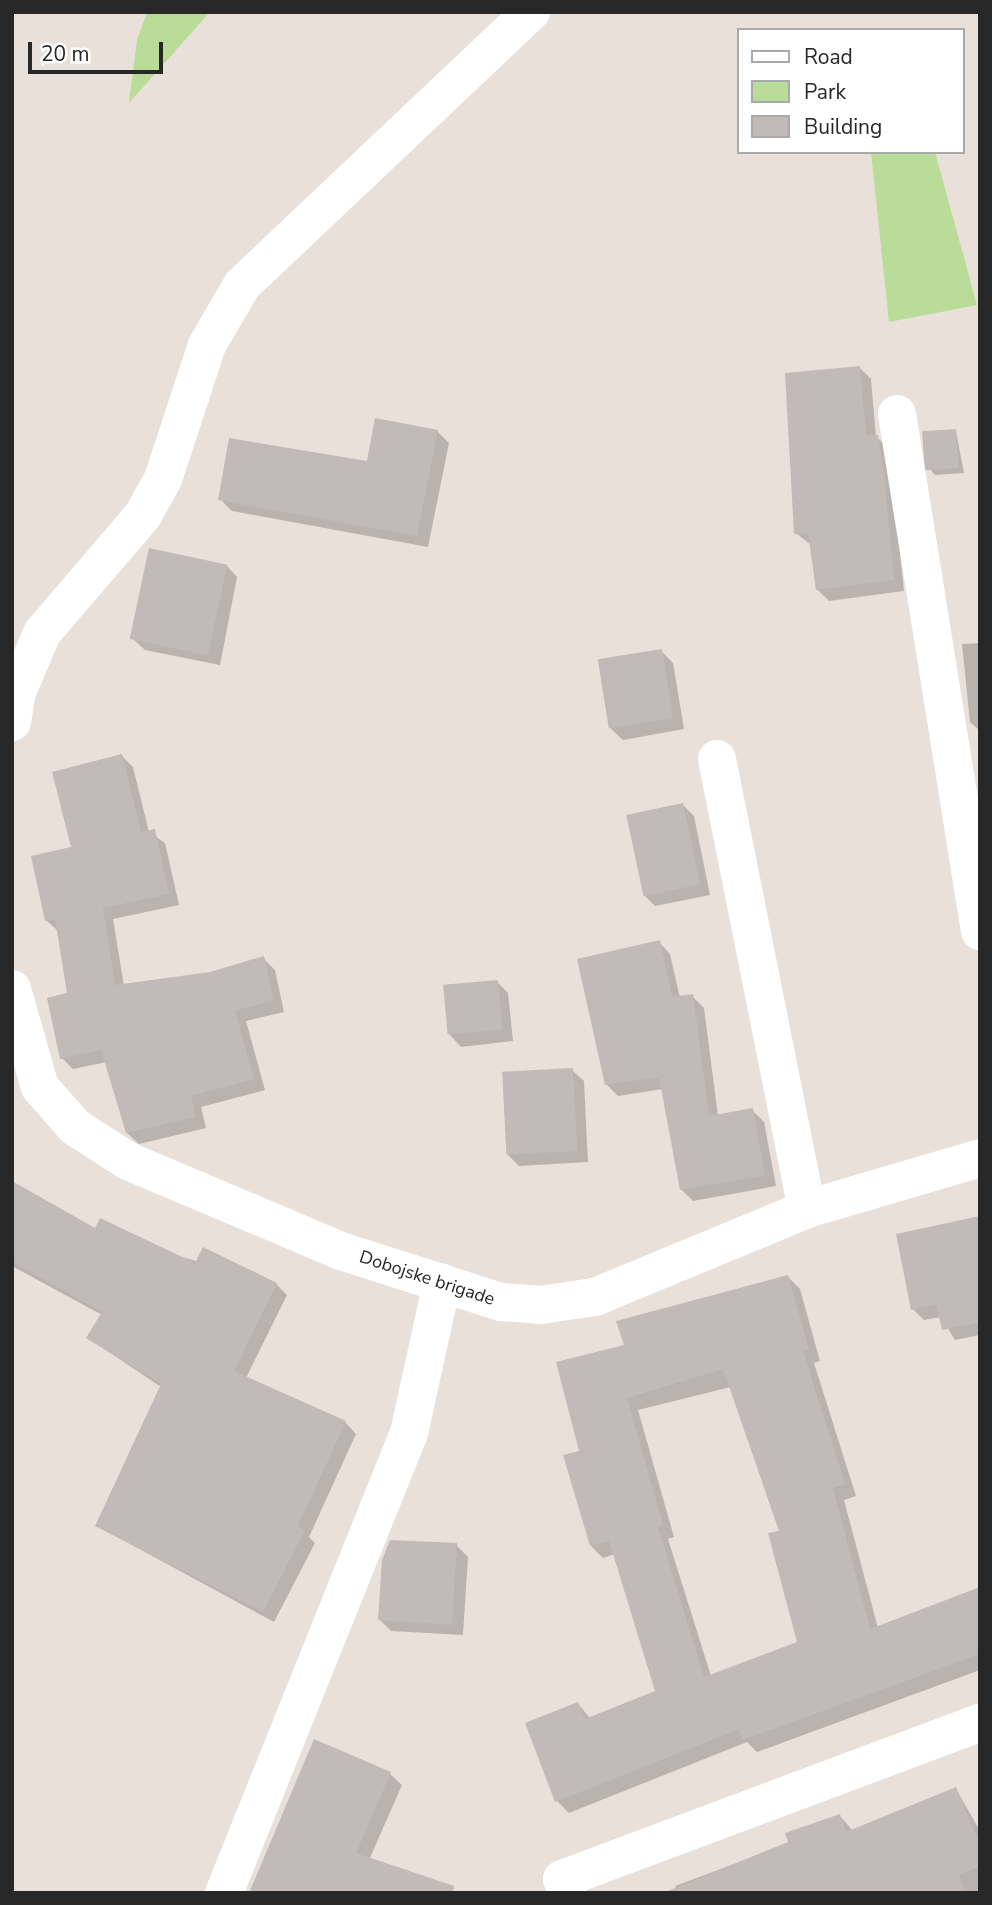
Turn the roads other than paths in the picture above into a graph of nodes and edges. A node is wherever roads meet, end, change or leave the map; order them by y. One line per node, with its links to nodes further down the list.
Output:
1 (531, 12): 3 (street)
2 (897, 414): 5 (street)
3 (12, 722)
4 (717, 759): 8 (street)
5 (980, 931)
6 (12, 989): 9 (street, Dobojske brigade)
7 (980, 1158): 8 (street, Dobojske brigade)
8 (807, 1209): 9 (street, Dobojske brigade)
9 (442, 1283): 11 (street)
10 (980, 1724): 12 (street)
11 (224, 1893)
12 (568, 1893)

